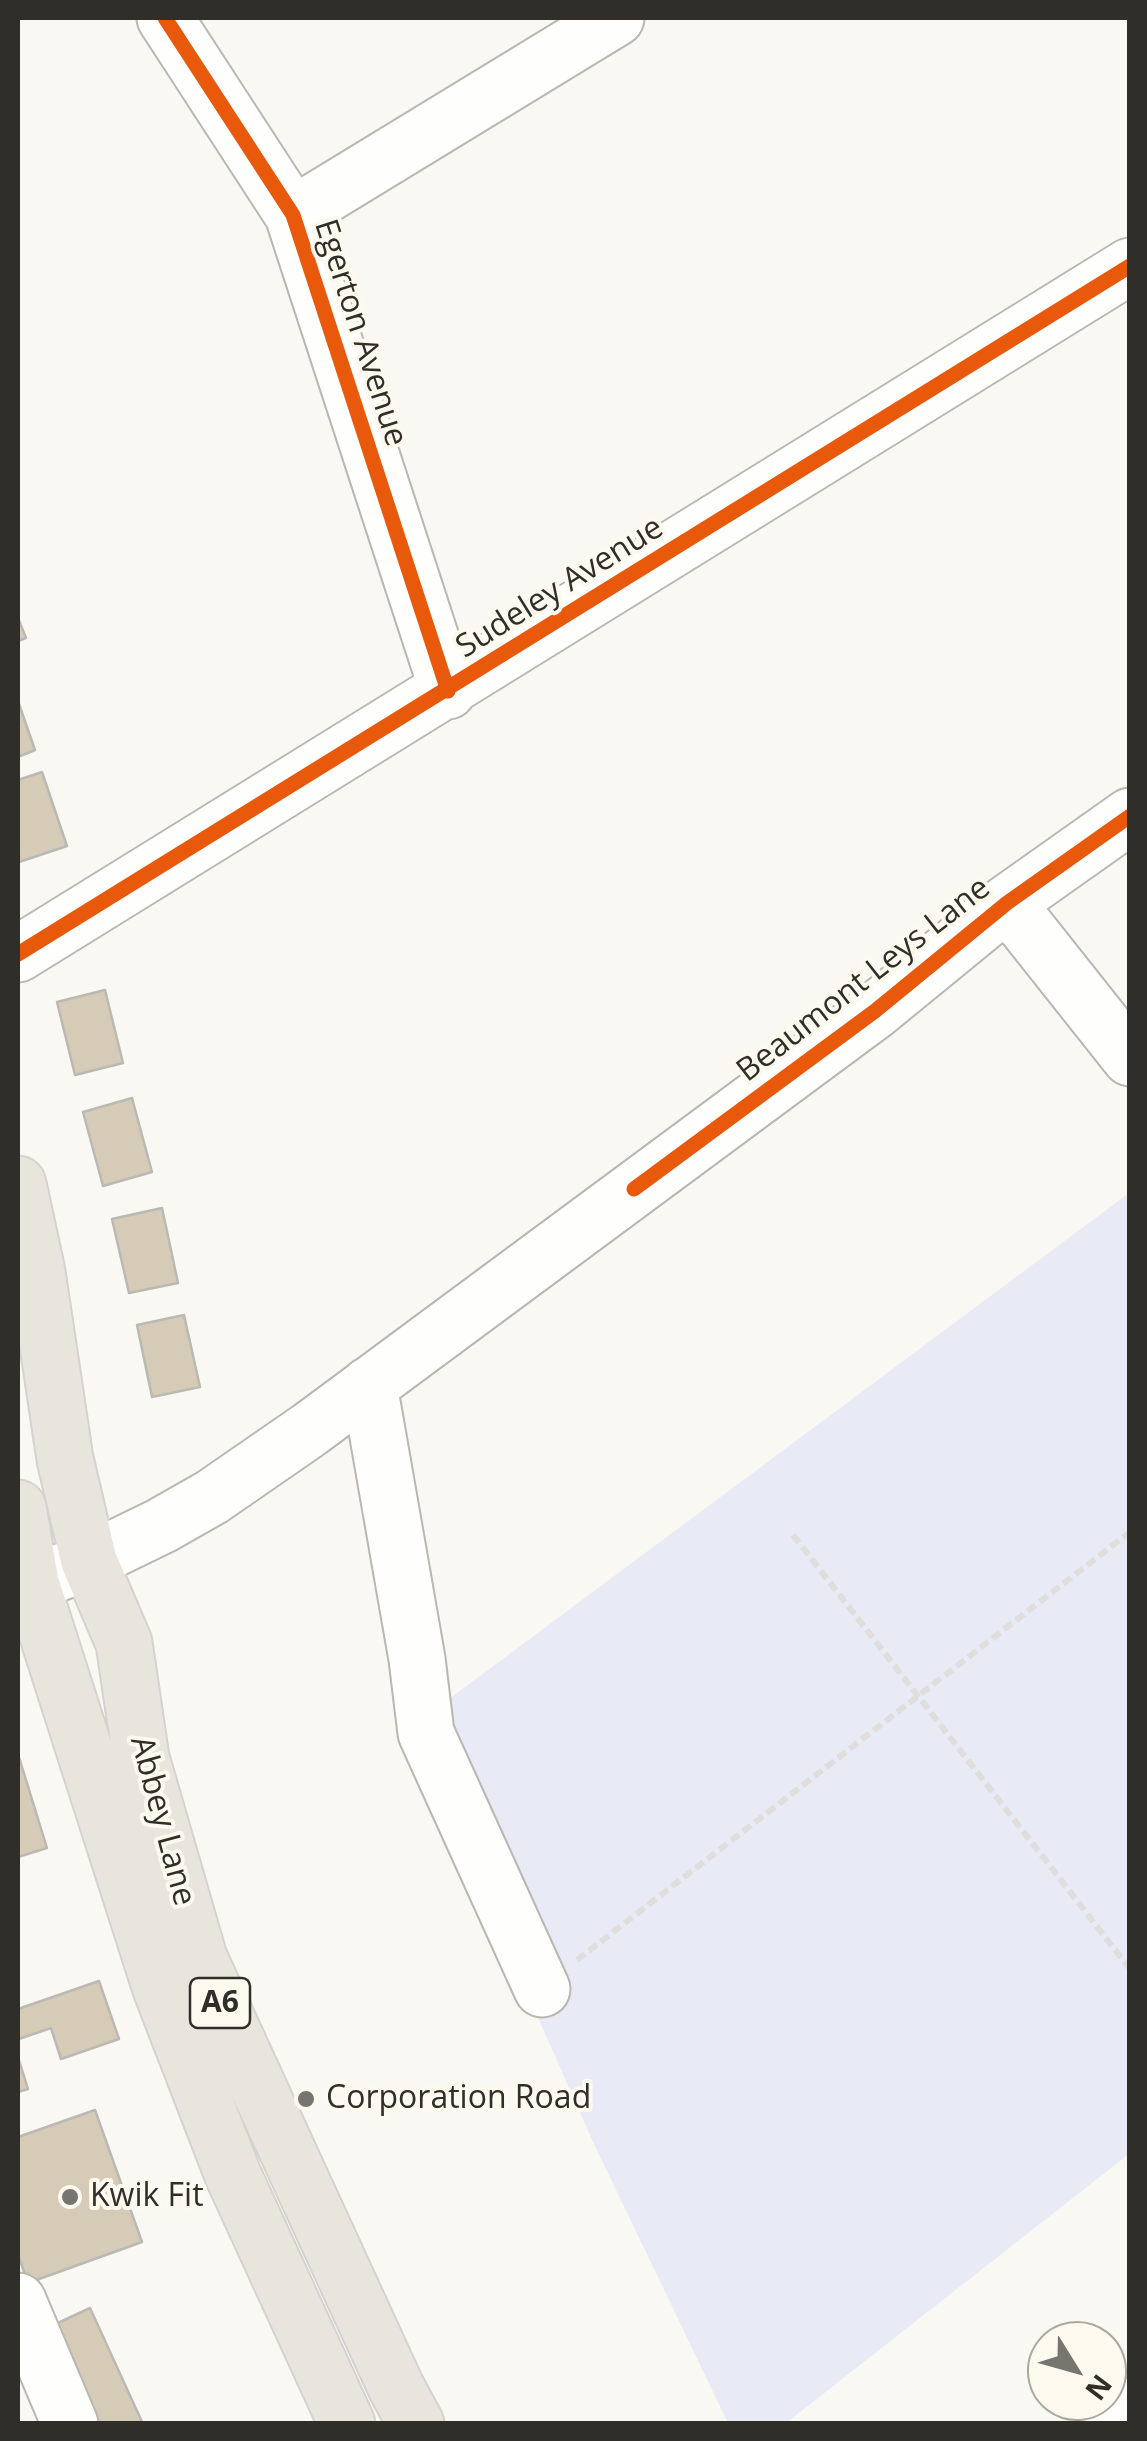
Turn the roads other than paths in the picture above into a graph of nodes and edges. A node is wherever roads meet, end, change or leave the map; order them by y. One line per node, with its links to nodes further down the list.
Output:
1 (165, 18): 3 (street, Egerton Avenue)
2 (616, 18): 3 (street)
3 (293, 215): 5 (street, Egerton Avenue)
4 (1130, 266): 5 (street, Sudeley Avenue)
5 (448, 690): 8 (street, Sudeley Avenue)
6 (1130, 816): 7 (street, Beaumont Leys Lane)
7 (1007, 902): 9 (street); 11 (street, Beaumont Leys Lane)
8 (18, 954)
9 (1130, 1058)
10 (18, 1184): 13 (main road, Abbey Lane / A6)
11 (368, 1386): 13 (street, Beaumont Leys Lane); 15 (street)
12 (18, 1508): 14 (main road, Abbey Lane / A6)
13 (90, 1560): 14 (street, Beaumont Leys Lane); 20 (main road, Abbey Lane / A6)
14 (24, 1586): 19 (main road, Abbey Lane / A6)
15 (542, 1989)
16 (18, 2301): 18 (street)
17 (1130, 2406): 21 (street)
18 (70, 2424)
19 (347, 2424)
20 (416, 2424)
21 (1107, 2424)

